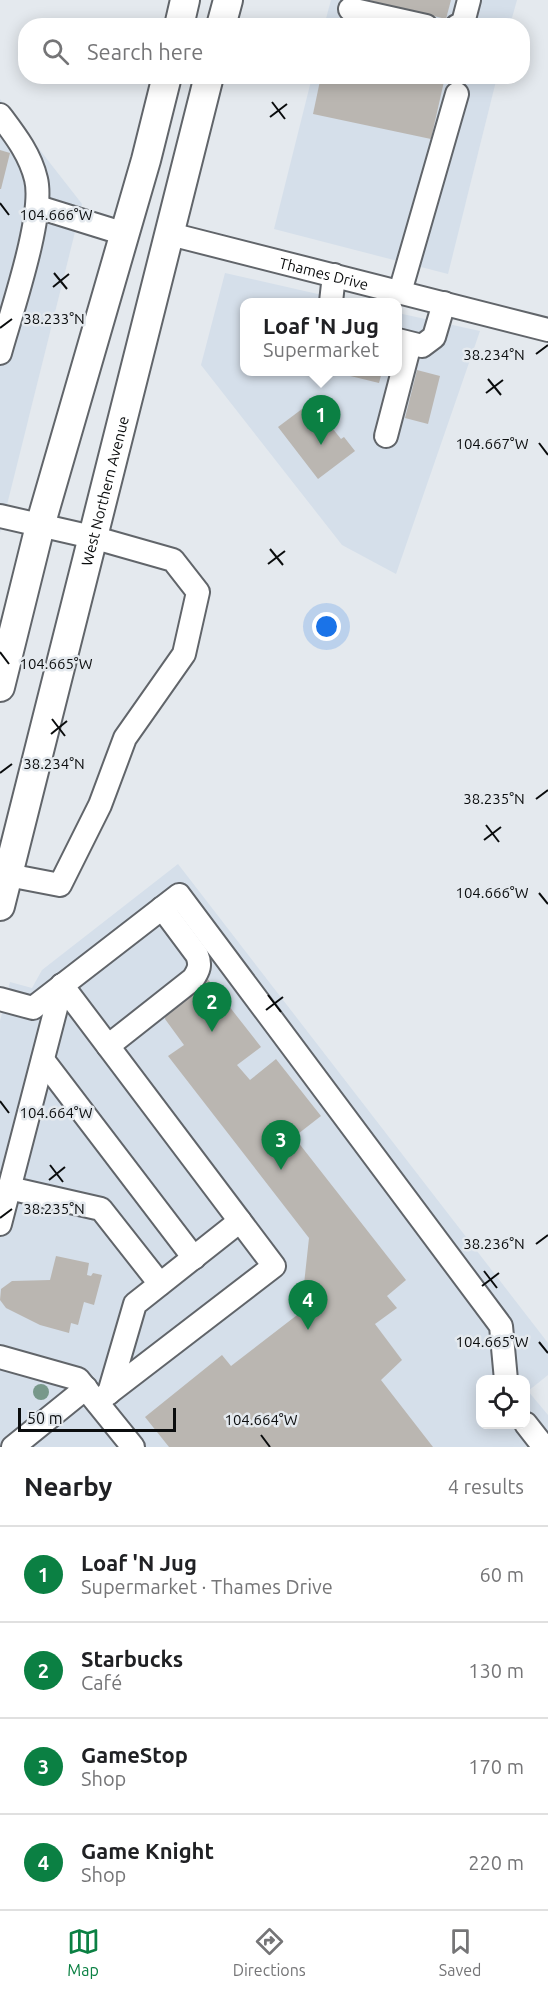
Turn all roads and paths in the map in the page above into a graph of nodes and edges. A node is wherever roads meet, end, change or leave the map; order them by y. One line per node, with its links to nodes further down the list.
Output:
1 (185, 0): 5 (main road)
2 (228, 0): 6 (main road)
3 (468, 0): 8 (street)
4 (350, 9): 7 (street)
5 (181, 18)
6 (223, 18)
7 (390, 18)
8 (464, 18)
9 (164, 84): 13 (main road)
10 (207, 84): 16 (main road, West Northern Avenue)
11 (457, 94): 18 (street)
12 (0, 115): 14 (street)
13 (146, 160): 15 (main road); 16 (main road)
14 (38, 207): 15 (street); 23 (street)
15 (125, 234): 27 (main road)
16 (170, 234): 17 (street, Thames Drive); 28 (main road, West Northern Avenue)
17 (334, 275): 18 (street, Thames Drive); 19 (street)
18 (400, 292): 20 (street, Thames Drive)
19 (332, 298)
20 (444, 303): 21 (street, Thames Drive); 22 (street)
21 (548, 330)
22 (404, 342)
23 (0, 354)
24 (397, 376): 25 (street)
25 (386, 436)
26 (0, 516): 27 (street)
27 (40, 526): 28 (street); 29 (main road)
28 (93, 537): 30 (main road, West Northern Avenue); 30 (street)
29 (0, 687)
30 (8, 875): 31 (main road, West Northern Avenue)
31 (0, 906)
32 (162, 908): 33 (street); 35 (street); 43 (street)
33 (62, 985): 34 (street); 35 (street); 36 (street)
34 (0, 999)
35 (108, 1046): 38 (street)
36 (43, 1060): 37 (street); 40 (street)
37 (9, 1188): 39 (street); 41 (street)
38 (240, 1221): 40 (street); 44 (street)
39 (0, 1224)
40 (194, 1258): 41 (street)
41 (160, 1284): 44 (street)
42 (0, 1357): 44 (street)
43 (506, 1375)
44 (97, 1394): 46 (street); 47 (street)
45 (529, 1429): 48 (street)
46 (13, 1447)
47 (133, 1447)
48 (544, 1447)

